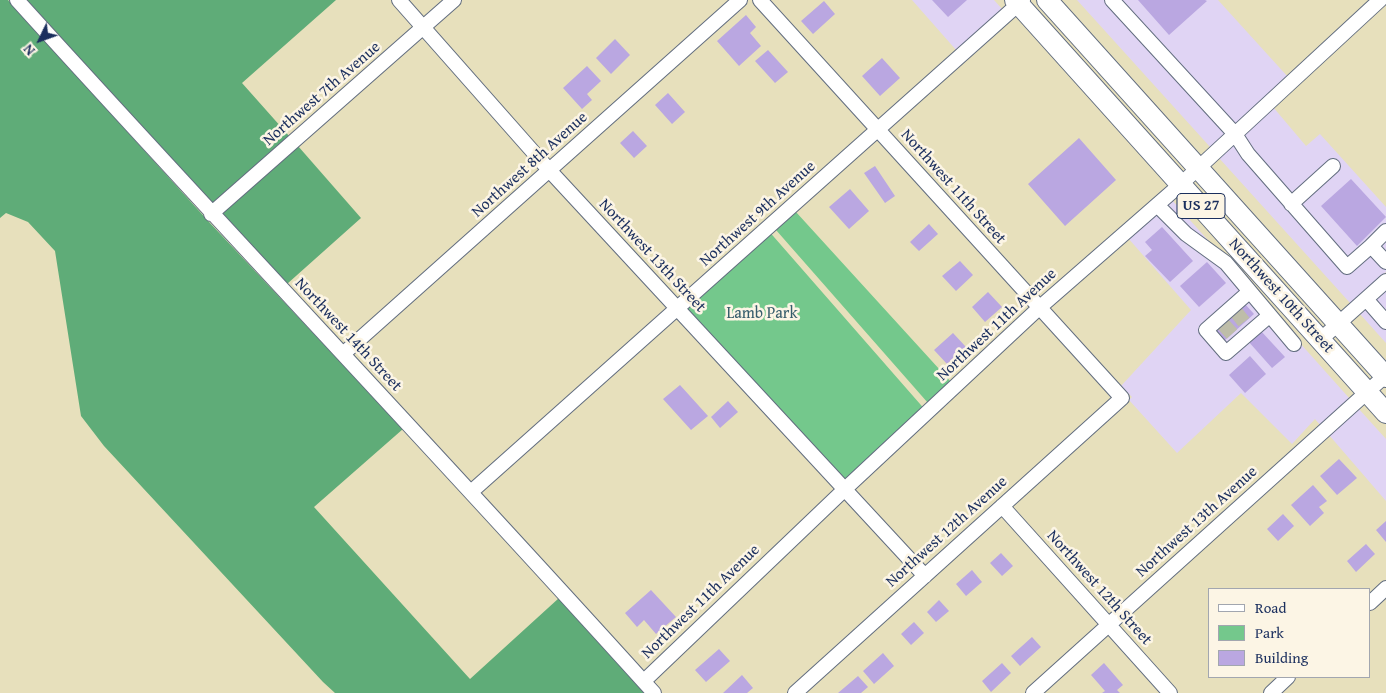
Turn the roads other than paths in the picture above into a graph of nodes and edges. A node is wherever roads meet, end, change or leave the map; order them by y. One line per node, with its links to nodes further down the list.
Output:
1 (17, 0): 19 (street, Northwest 14th Street)
2 (398, 0): 10 (street, Northwest 13th Street)
3 (454, 0): 10 (street, Northwest 7th Avenue)
4 (740, 0): 15 (street, Northwest 8th Avenue)
5 (760, 0): 11 (street, Northwest 11th Street)
6 (1047, 0): 14 (highway, Northwest 10th Street / US 27)
7 (1112, 0): 12 (street)
8 (1380, 0): 12 (street, Northwest 11th Avenue)
9 (1019, 1): 11 (street, Northwest 9th Avenue); 16 (highway, Northwest 10th Street / US 27)
10 (424, 29): 15 (street, Northwest 13th Street); 19 (street, Northwest 7th Avenue)
11 (878, 131): 31 (street, Northwest 11th Street); 32 (street, Northwest 9th Avenue)
12 (1235, 134): 14 (street, Northwest 11th Avenue); 17 (street)
13 (1333, 166): 17 (street)
14 (1199, 168): 16 (street, Northwest 11th Avenue); 37 (highway, Northwest 10th Street / US 27)
15 (550, 171): 32 (street, Northwest 13th Street); 39 (street, Northwest 8th Avenue)
16 (1181, 184): 18 (street, Northwest 11th Avenue); 21 (highway, Northwest 10th Street / US 27)
17 (1291, 204): 22 (street)
18 (1157, 205): 23 (street); 31 (street, Northwest 11th Avenue)
19 (211, 214): 39 (street, Northwest 14th Street)
20 (1386, 231): 22 (street)
21 (1226, 234): 23 (street); 25 (highway, Northwest 10th Street / US 27)
22 (1371, 246): 24 (street)
23 (1209, 249): 26 (street)
24 (1386, 262)
25 (1255, 266): 26 (street); 28 (highway, Northwest 10th Street / US 27)
26 (1240, 279): 29 (street)
27 (1386, 281): 30 (street)
28 (1276, 291): 33 (street); 35 (highway, Northwest 10th Street / US 27)
29 (1249, 292): 33 (street); 34 (street)
30 (1366, 299): 36 (street); 37 (street)
31 (1040, 308): 42 (street, Northwest 11th Street); 44 (street, Northwest 11th Avenue)
32 (678, 309): 44 (street, Northwest 13th Street); 45 (street, Northwest 9th Avenue)
33 (1264, 310): 34 (street); 35 (street)
34 (1241, 318): 34 (street)
35 (1304, 321): 38 (highway, Northwest 10th Street / US 27)
36 (1386, 322)
37 (1338, 324): 38 (street); 40 (highway, Northwest 10th Street / US 27)
38 (1320, 340): 41 (highway, Northwest 10th Street / US 27)
39 (343, 354): 45 (street, Northwest 14th Street)
40 (1386, 376): 41 (street, Northwest 13th Avenue)
41 (1368, 392): 43 (highway, Northwest 10th Street / US 27); 50 (street, Northwest 13th Avenue)
42 (1122, 398): 46 (street, Northwest 12th Avenue)
43 (1386, 412)
44 (845, 489): 47 (street, Northwest 13th Street); 52 (street, Northwest 11th Avenue)
45 (471, 492): 52 (street, Northwest 14th Street)
46 (1002, 506): 47 (street, Northwest 12th Avenue); 50 (street, Northwest 12th Street)
47 (925, 576): 54 (street, Northwest 12th Avenue)
48 (1386, 588): 49 (street)
49 (1371, 601)
50 (1109, 625): 55 (street, Northwest 13th Avenue); 56 (street, Northwest 12th Street)
51 (1287, 678): 57 (street)
52 (644, 682): 53 (street, Northwest 14th Street)
53 (654, 693)
54 (795, 693)
55 (1033, 693)
56 (1170, 693)
57 (1271, 693)

